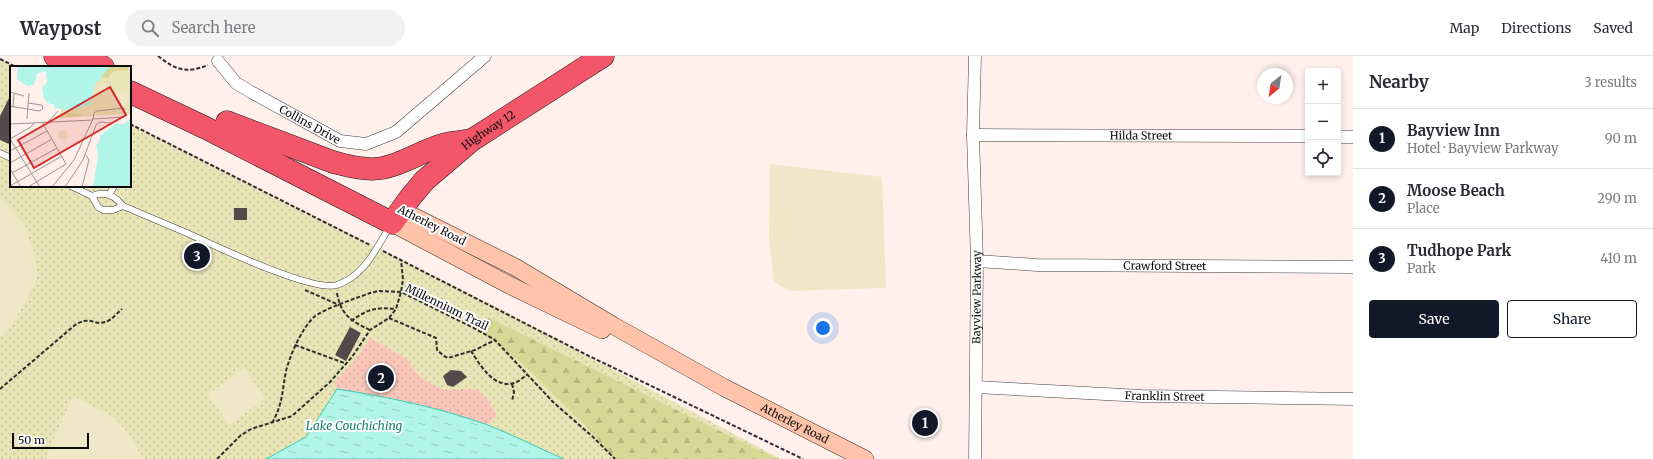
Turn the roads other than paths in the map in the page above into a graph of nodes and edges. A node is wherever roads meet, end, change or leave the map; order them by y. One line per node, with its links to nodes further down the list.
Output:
1 (55, 56): 7 (highway)
2 (80, 56): 8 (highway)
3 (485, 56): 6 (street, Collins Drive)
4 (603, 56): 16 (highway, Highway 12)
5 (975, 56): 12 (street, Bayview Parkway)
6 (218, 61)
7 (73, 66)
8 (101, 66)
9 (131, 79): 11 (highway, Atherley Road)
10 (131, 92): 24 (highway, Atherley Road)
11 (227, 122): 16 (highway); 24 (highway, Atherley Road)
12 (973, 135): 13 (street, Hilda Street); 25 (street, Bayview Parkway)
13 (1305, 136)
14 (1341, 136): 15 (street)
15 (1353, 137)
16 (472, 140): 24 (highway, Highway 12)
17 (0, 153): 18 (lane)
18 (10, 158)
19 (73, 187): 22 (lane)
20 (113, 187): 21 (lane)
21 (109, 195): 22 (lane); 23 (lane)
22 (92, 196): 23 (lane)
23 (122, 206): 24 (lane)
24 (396, 217): 29 (main road, Atherley Road)
25 (976, 261): 26 (street, Crawford Street); 27 (street, Bayview Parkway)
26 (1353, 268)
27 (976, 387): 28 (street, Franklin Street); 30 (street, Bayview Parkway)
28 (1353, 399)
29 (864, 459)
30 (974, 459)

